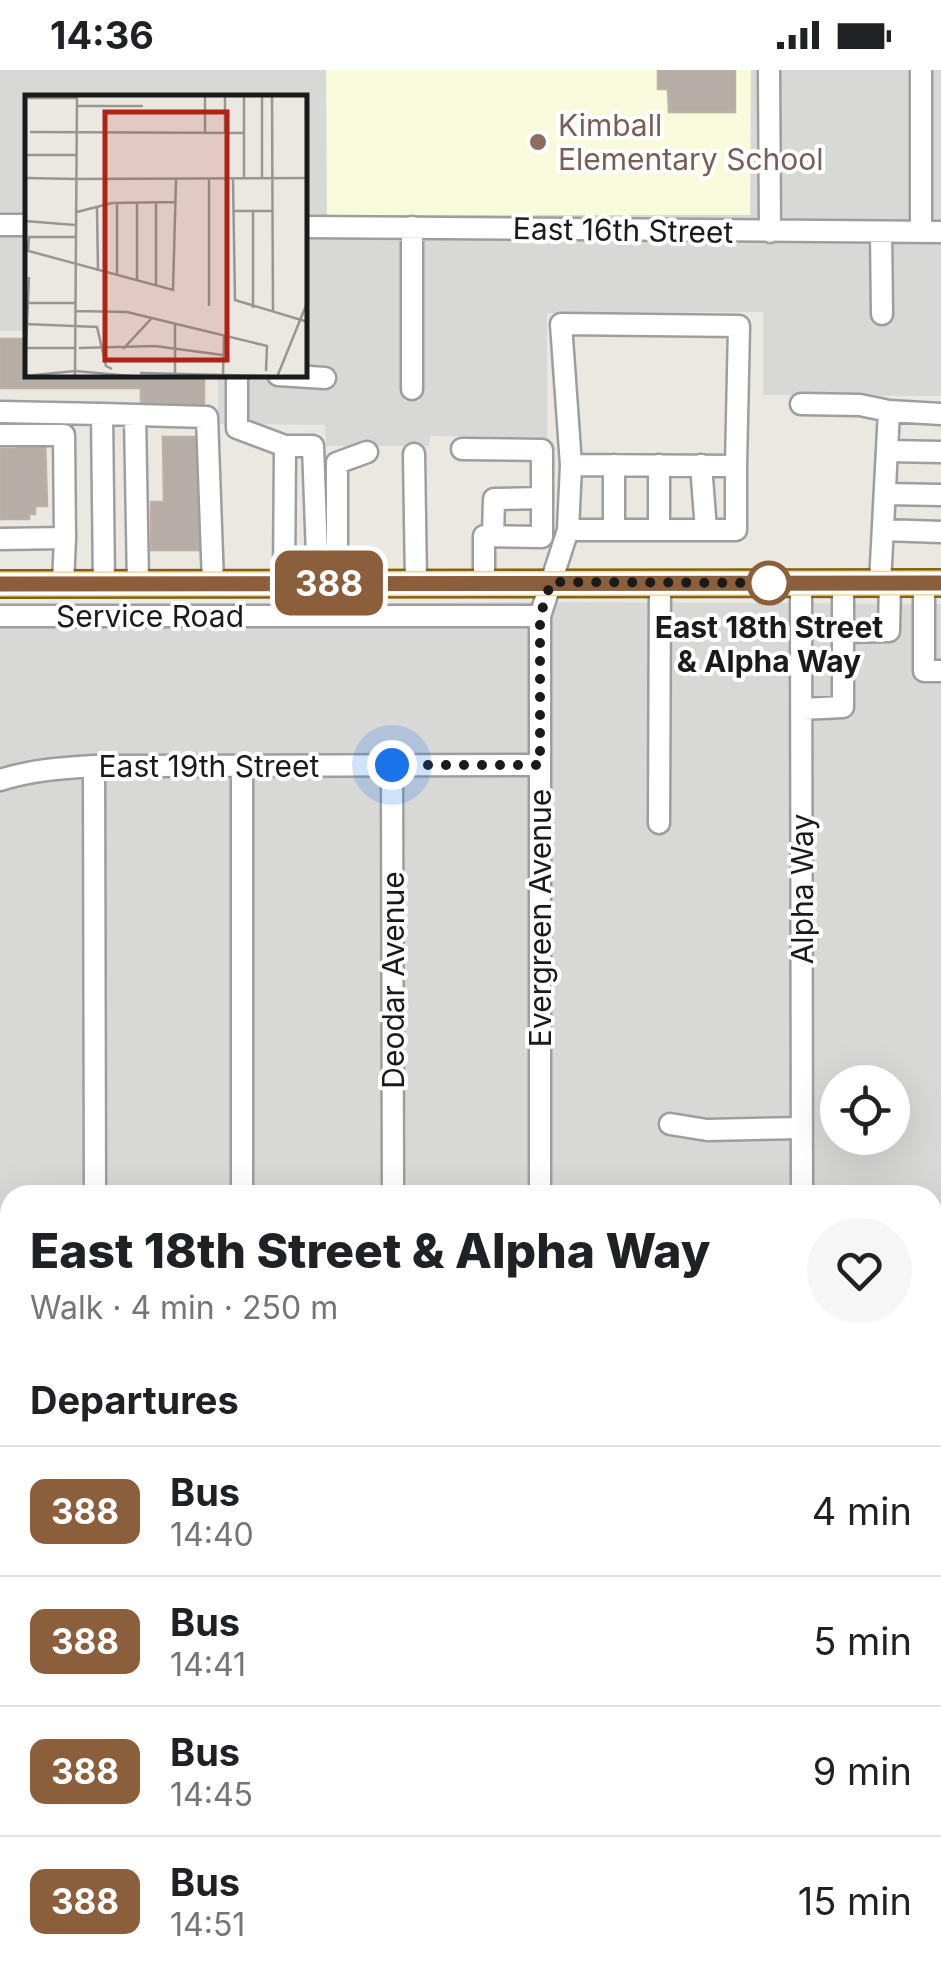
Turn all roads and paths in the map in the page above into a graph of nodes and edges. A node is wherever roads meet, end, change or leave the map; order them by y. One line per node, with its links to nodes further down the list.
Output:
1 (769, 70): 5 (street)
2 (921, 70): 7 (street)
3 (308, 226): 4 (street, East 16th Street)
4 (412, 227): 5 (street, East 16th Street); 12 (street)
5 (770, 232): 6 (street, East 16th Street)
6 (881, 232): 7 (street, East 16th Street); 8 (street)
7 (931, 232)
8 (882, 314)
9 (308, 377): 11 (street)
10 (238, 378): 20 (street)
11 (324, 378)
12 (412, 388)
13 (801, 404): 14 (street)
14 (889, 411): 17 (street); 22 (street)
15 (0, 412): 16 (street)
16 (102, 414): 18 (street); 56 (street)
17 (941, 414)
18 (135, 415): 45 (street); 57 (street)
19 (0, 435): 41 (street)
20 (284, 446): 46 (street); 47 (street)
21 (462, 449): 33 (street)
22 (887, 451): 24 (street); 31 (street)
23 (367, 452): 47 (street)
24 (941, 452)
25 (414, 454): 48 (street)
26 (571, 465): 27 (street); 30 (street, Evergreen Avenue); 34 (street, Evergreen Avenue)
27 (614, 465): 28 (street); 35 (street)
28 (659, 465): 29 (street); 36 (street)
29 (701, 466): 30 (street); 37 (street)
30 (736, 466): 37 (street)
31 (885, 494): 32 (street); 38 (street)
32 (941, 495)
33 (542, 498): 40 (street); 40 (street)
34 (568, 530): 35 (street); 44 (street, Evergreen Avenue)
35 (614, 530): 36 (street)
36 (659, 530): 37 (street)
37 (706, 530)
38 (883, 530): 39 (street); 52 (street)
39 (941, 532)
40 (493, 536): 43 (street)
41 (64, 538): 42 (street); 55 (street)
42 (0, 539)
43 (484, 582): 44 (main road); 48 (main road)
44 (551, 582): 49 (main road); 59 (street, Evergreen Avenue)
45 (213, 583): 46 (main road); 57 (main road)
46 (284, 583): 47 (main road)
47 (328, 583): 48 (main road)
48 (416, 583)
49 (660, 583): 50 (main road); 68 (street)
50 (802, 583): 51 (main road); 62 (street, Alpha Way)
51 (844, 583): 52 (main road); 60 (street)
52 (885, 583): 53 (main road); 60 (street)
53 (932, 583): 61 (street)
54 (0, 584): 55 (main road)
55 (63, 584): 56 (main road)
56 (104, 584): 57 (main road)
57 (138, 584)
58 (0, 616): 59 (street, Service Road)
59 (540, 616): 64 (street, Evergreen Avenue)
60 (843, 632): 62 (street)
61 (941, 671)
62 (802, 709): 70 (street, Alpha Way)
63 (392, 765): 64 (street, East 19th Street); 66 (street, East 19th Street); 73 (street, Deodar Avenue)
64 (540, 765): 74 (street, Evergreen Avenue)
65 (94, 766): 66 (street, East 19th Street); 67 (street, East 19th Street); 71 (street)
66 (242, 766): 72 (street)
67 (0, 780)
68 (659, 823)
69 (670, 1124): 70 (street)
70 (802, 1128): 75 (street, Alpha Way)
71 (94, 1185)
72 (242, 1185)
73 (393, 1185)
74 (540, 1185)
75 (802, 1185)

